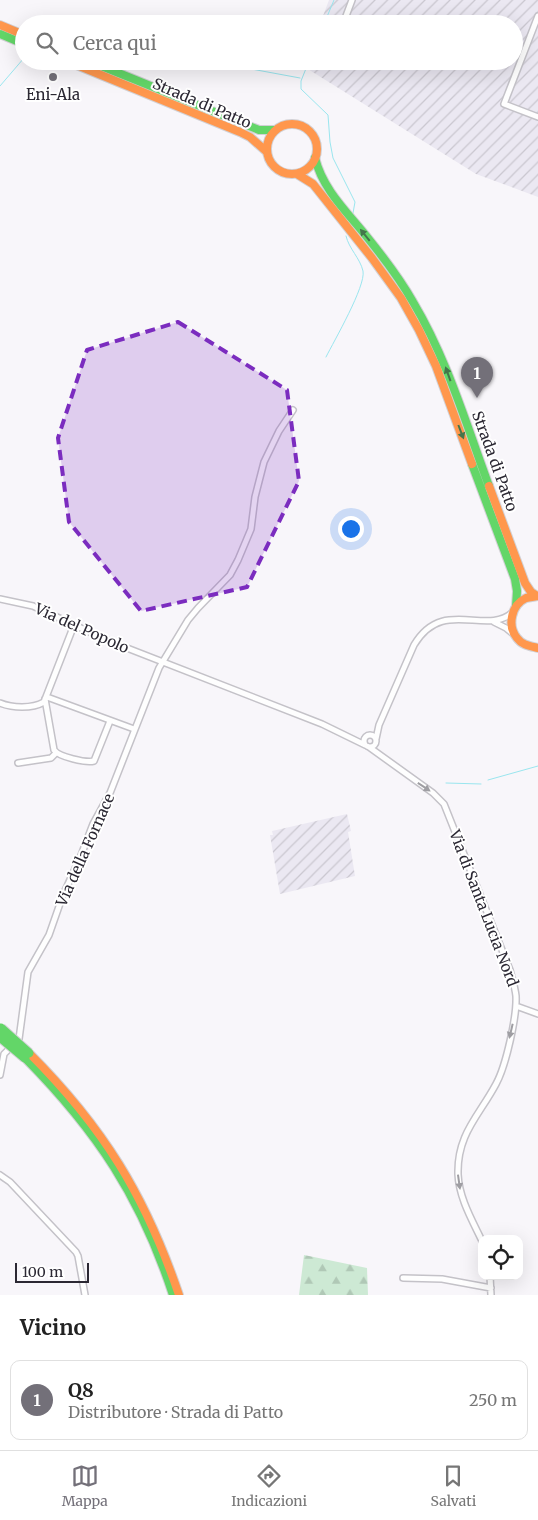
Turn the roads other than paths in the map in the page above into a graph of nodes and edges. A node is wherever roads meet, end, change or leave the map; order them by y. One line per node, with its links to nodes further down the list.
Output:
1 (352, 0): 2 (street)
2 (346, 15)
3 (538, 16): 8 (street)
4 (0, 25): 5 (main road)
5 (15, 31)
6 (0, 34): 7 (main road)
7 (15, 40)
8 (523, 55)
9 (89, 70): 14 (main road, Strada di Patto)
10 (111, 70): 13 (main road, Strada di Patto)
11 (517, 70): 12 (street)
12 (538, 117)
13 (276, 130): 14 (main road); 15 (main road, Strada di Patto)
14 (268, 152): 16 (main road, Strada di Patto)
15 (316, 158): 16 (main road); 18 (main road, Strada di Patto, one-way to 15)
16 (297, 174): 20 (main road, Strada di Patto, one-way to 20)
17 (293, 410): 26 (street, Via della Fornace)
18 (537, 596): 20 (main road)
19 (0, 599): 22 (street, Via del Popolo)
20 (515, 609): 21 (street); 23 (main road, Strada di Patto)
21 (489, 621): 23 (street); 30 (street)
22 (74, 625): 26 (street, Via del Popolo); 27 (street)
23 (516, 637): 24 (main road)
24 (534, 647): 25 (main road)
25 (538, 653)
26 (162, 663): 31 (street, Via della Fornace); 33 (street, Via di Santa Lucia Nord)
27 (46, 698): 28 (street); 29 (street); 36 (street)
28 (0, 703)
29 (110, 721): 31 (street); 36 (street)
30 (379, 725): 32 (street); 34 (street)
31 (134, 729): 42 (street, Via della Fornace)
32 (368, 735): 33 (street); 34 (street); 35 (street)
33 (352, 738): 35 (street, Via di Santa Lucia Nord)
34 (376, 739): 35 (street)
35 (367, 746): 38 (street, Via di Santa Lucia Nord, one-way to 38)
36 (56, 753): 37 (street)
37 (18, 763)
38 (516, 1006): 39 (street); 47 (street, Via di Santa Lucia Nord, one-way to 47)
39 (538, 1014)
40 (0, 1028): 44 (main road, bridge)
41 (0, 1036): 44 (main road, bridge)
42 (19, 1039)
43 (9, 1049): 45 (street)
44 (27, 1055): 52 (main road); 53 (main road)
45 (0, 1075)
46 (0, 1174): 51 (street)
47 (479, 1235)
48 (403, 1278): 50 (street)
49 (490, 1280): 50 (street)
50 (491, 1288): 54 (street)
51 (85, 1295)
52 (173, 1295)
53 (180, 1295)
54 (491, 1295)

